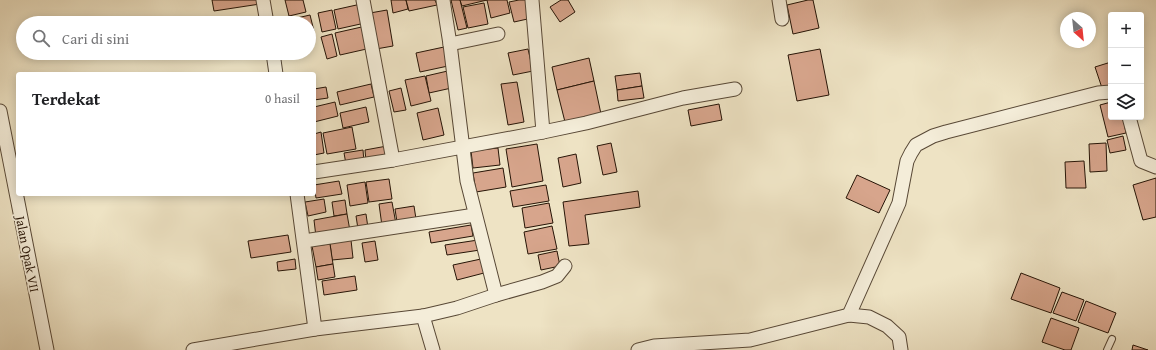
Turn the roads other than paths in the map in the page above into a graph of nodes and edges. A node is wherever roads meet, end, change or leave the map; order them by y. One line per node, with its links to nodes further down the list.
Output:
1 (263, 0): 6 (street)
2 (363, 0): 18 (street)
3 (443, 0): 9 (street)
4 (532, 0): 16 (street)
5 (779, 0): 7 (street)
6 (266, 16)
7 (782, 19)
8 (498, 34): 9 (street)
9 (450, 44): 17 (street)
10 (274, 60): 11 (street)
11 (276, 72)
12 (735, 89): 16 (street)
13 (1108, 92): 28 (street)
14 (0, 111): 21 (street, Jalan Opak VII)
15 (1130, 120): 19 (street)
16 (543, 132): 17 (street)
17 (463, 147): 18 (street); 24 (street)
18 (393, 160): 20 (street)
19 (1156, 167)
20 (316, 172)
21 (16, 192)
22 (17, 196): 34 (street, Jalan Opak VII)
23 (297, 196): 25 (street)
24 (475, 215): 25 (street); 27 (street)
25 (304, 241): 30 (street)
26 (565, 266): 27 (street)
27 (496, 295): 29 (street)
28 (849, 315): 32 (street); 37 (street)
29 (423, 316): 30 (street); 36 (street)
30 (315, 329): 35 (street)
31 (1112, 339): 38 (lane)
32 (750, 345): 33 (street)
33 (642, 349)
34 (47, 350)
35 (193, 350)
36 (432, 350)
37 (901, 350)
38 (1107, 350)

